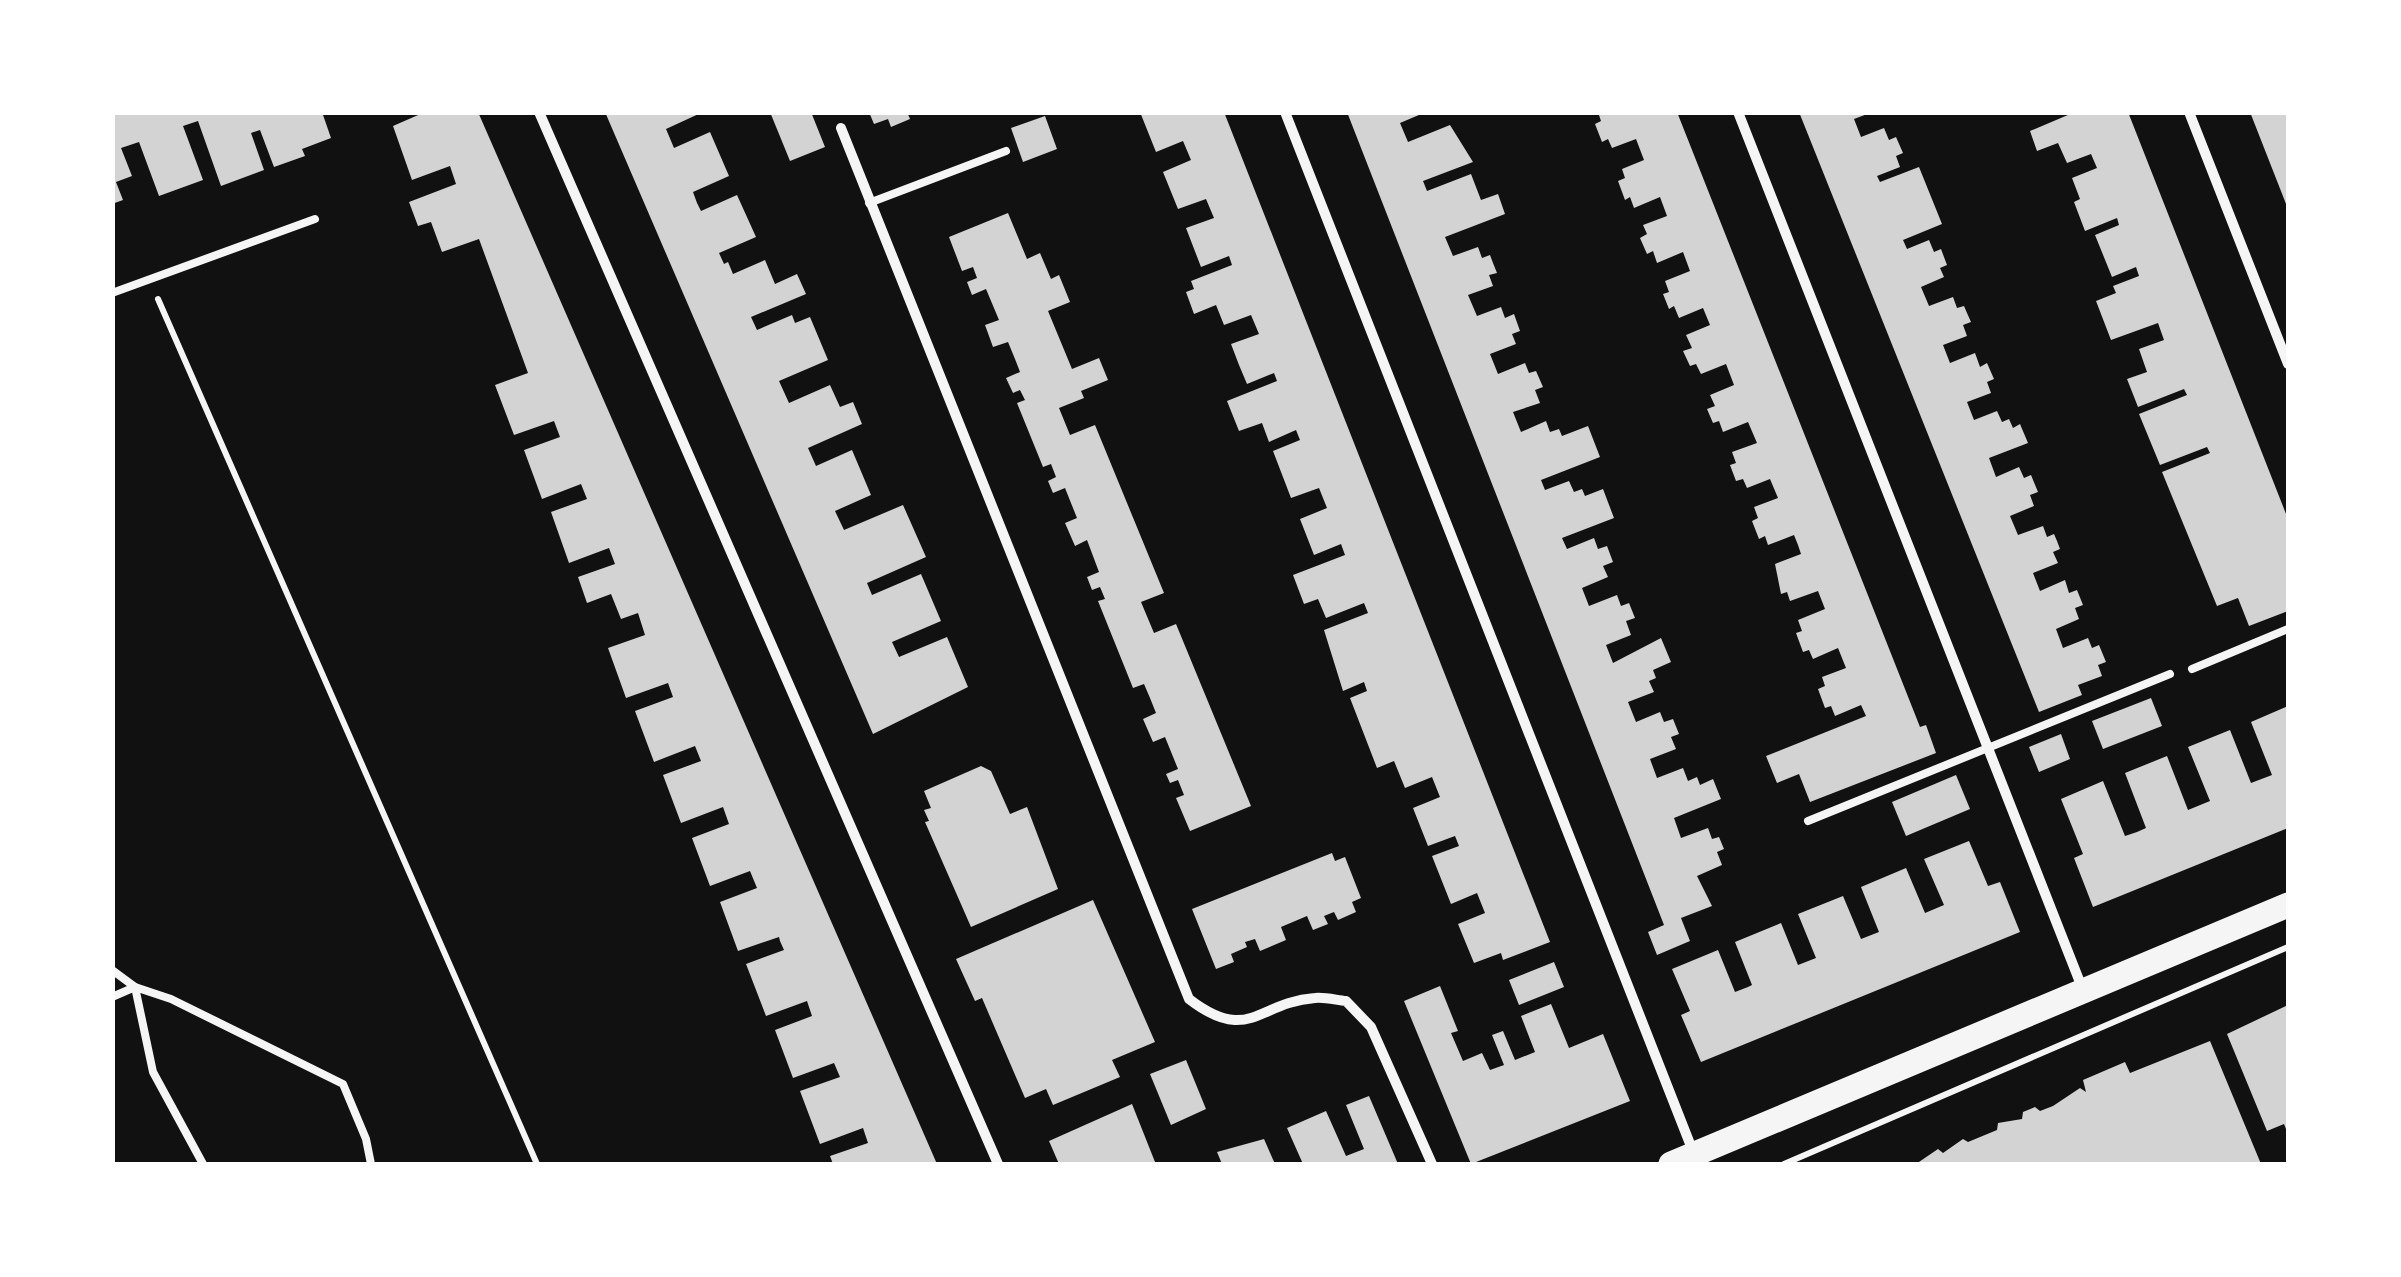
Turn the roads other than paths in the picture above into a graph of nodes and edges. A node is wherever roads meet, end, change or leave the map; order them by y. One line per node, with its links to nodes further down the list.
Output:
1 (539, 112): 24 (street)
2 (1285, 112): 21 (street)
3 (1738, 112): 14 (street)
4 (2189, 112): 10 (street)
5 (841, 128): 7 (street)
6 (1006, 151): 7 (lane)
7 (869, 203): 25 (street)
8 (316, 219): 9 (lane)
9 (112, 294)
10 (2288, 364)
11 (2288, 629): 12 (lane)
12 (2192, 669)
13 (2170, 674): 14 (lane)
14 (1988, 748): 15 (lane); 19 (street)
15 (1808, 820)
16 (2288, 905): 19 (main road)
17 (112, 970): 18 (lane)
18 (134, 988): 20 (lane); 22 (lane); 23 (lane)
19 (2082, 990): 21 (main road)
20 (112, 997)
21 (1682, 1159)
22 (202, 1164)
23 (371, 1164)
24 (998, 1164)
25 (1432, 1164)

